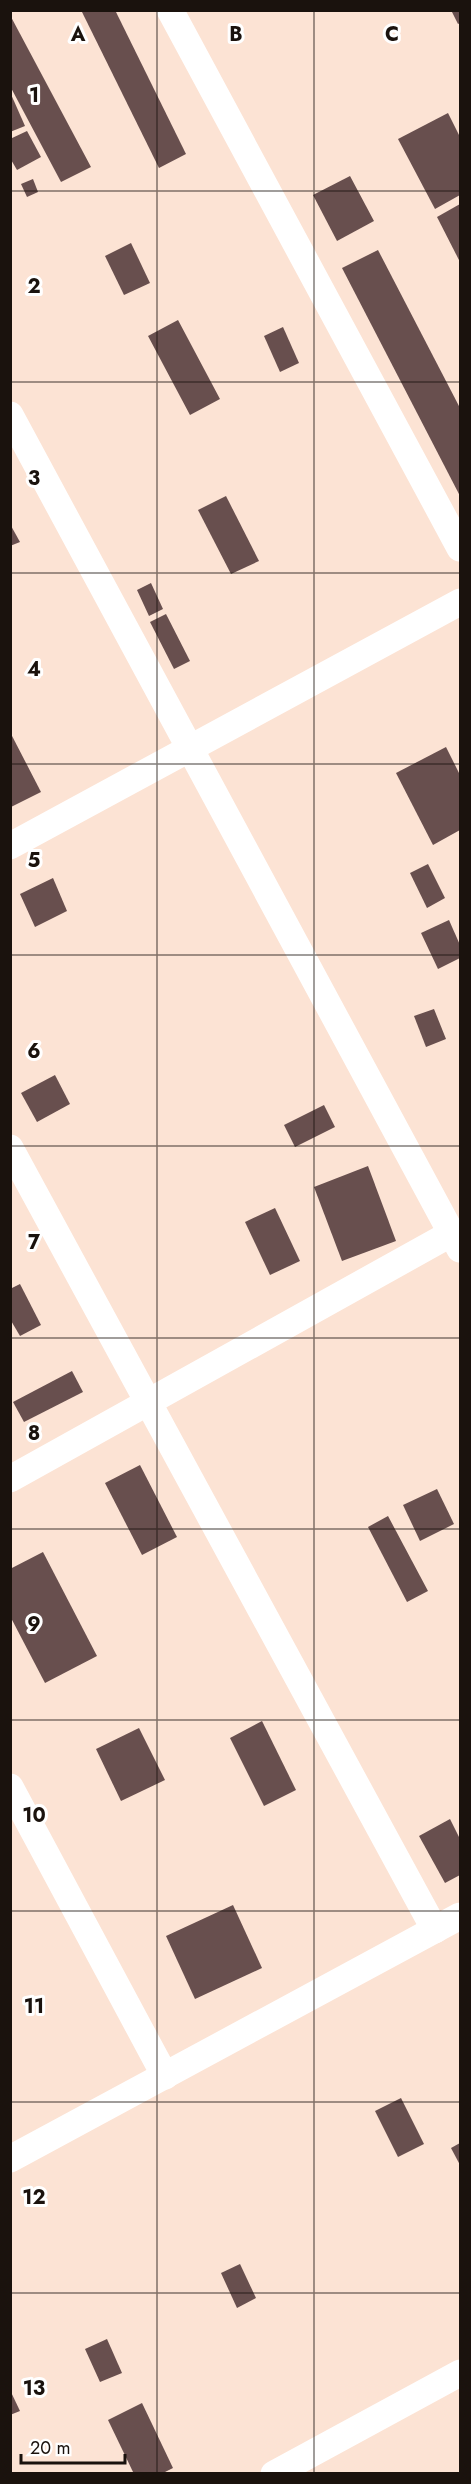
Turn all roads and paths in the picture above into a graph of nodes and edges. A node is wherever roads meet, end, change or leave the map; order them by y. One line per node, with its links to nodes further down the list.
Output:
1 (170, 10): 3 (street)
2 (10, 415): 5 (street)
3 (460, 548)
4 (460, 602): 5 (street)
5 (190, 748): 6 (street); 8 (street)
6 (10, 846)
7 (10, 1148): 9 (street)
8 (456, 1241): 9 (street)
9 (149, 1402): 10 (street); 13 (street)
10 (10, 1479)
11 (10, 1787): 14 (street)
12 (460, 1916): 13 (street)
13 (435, 1930): 14 (street)
14 (165, 2076): 15 (street)
15 (10, 2159)
16 (460, 2373): 17 (street)
17 (274, 2474)

